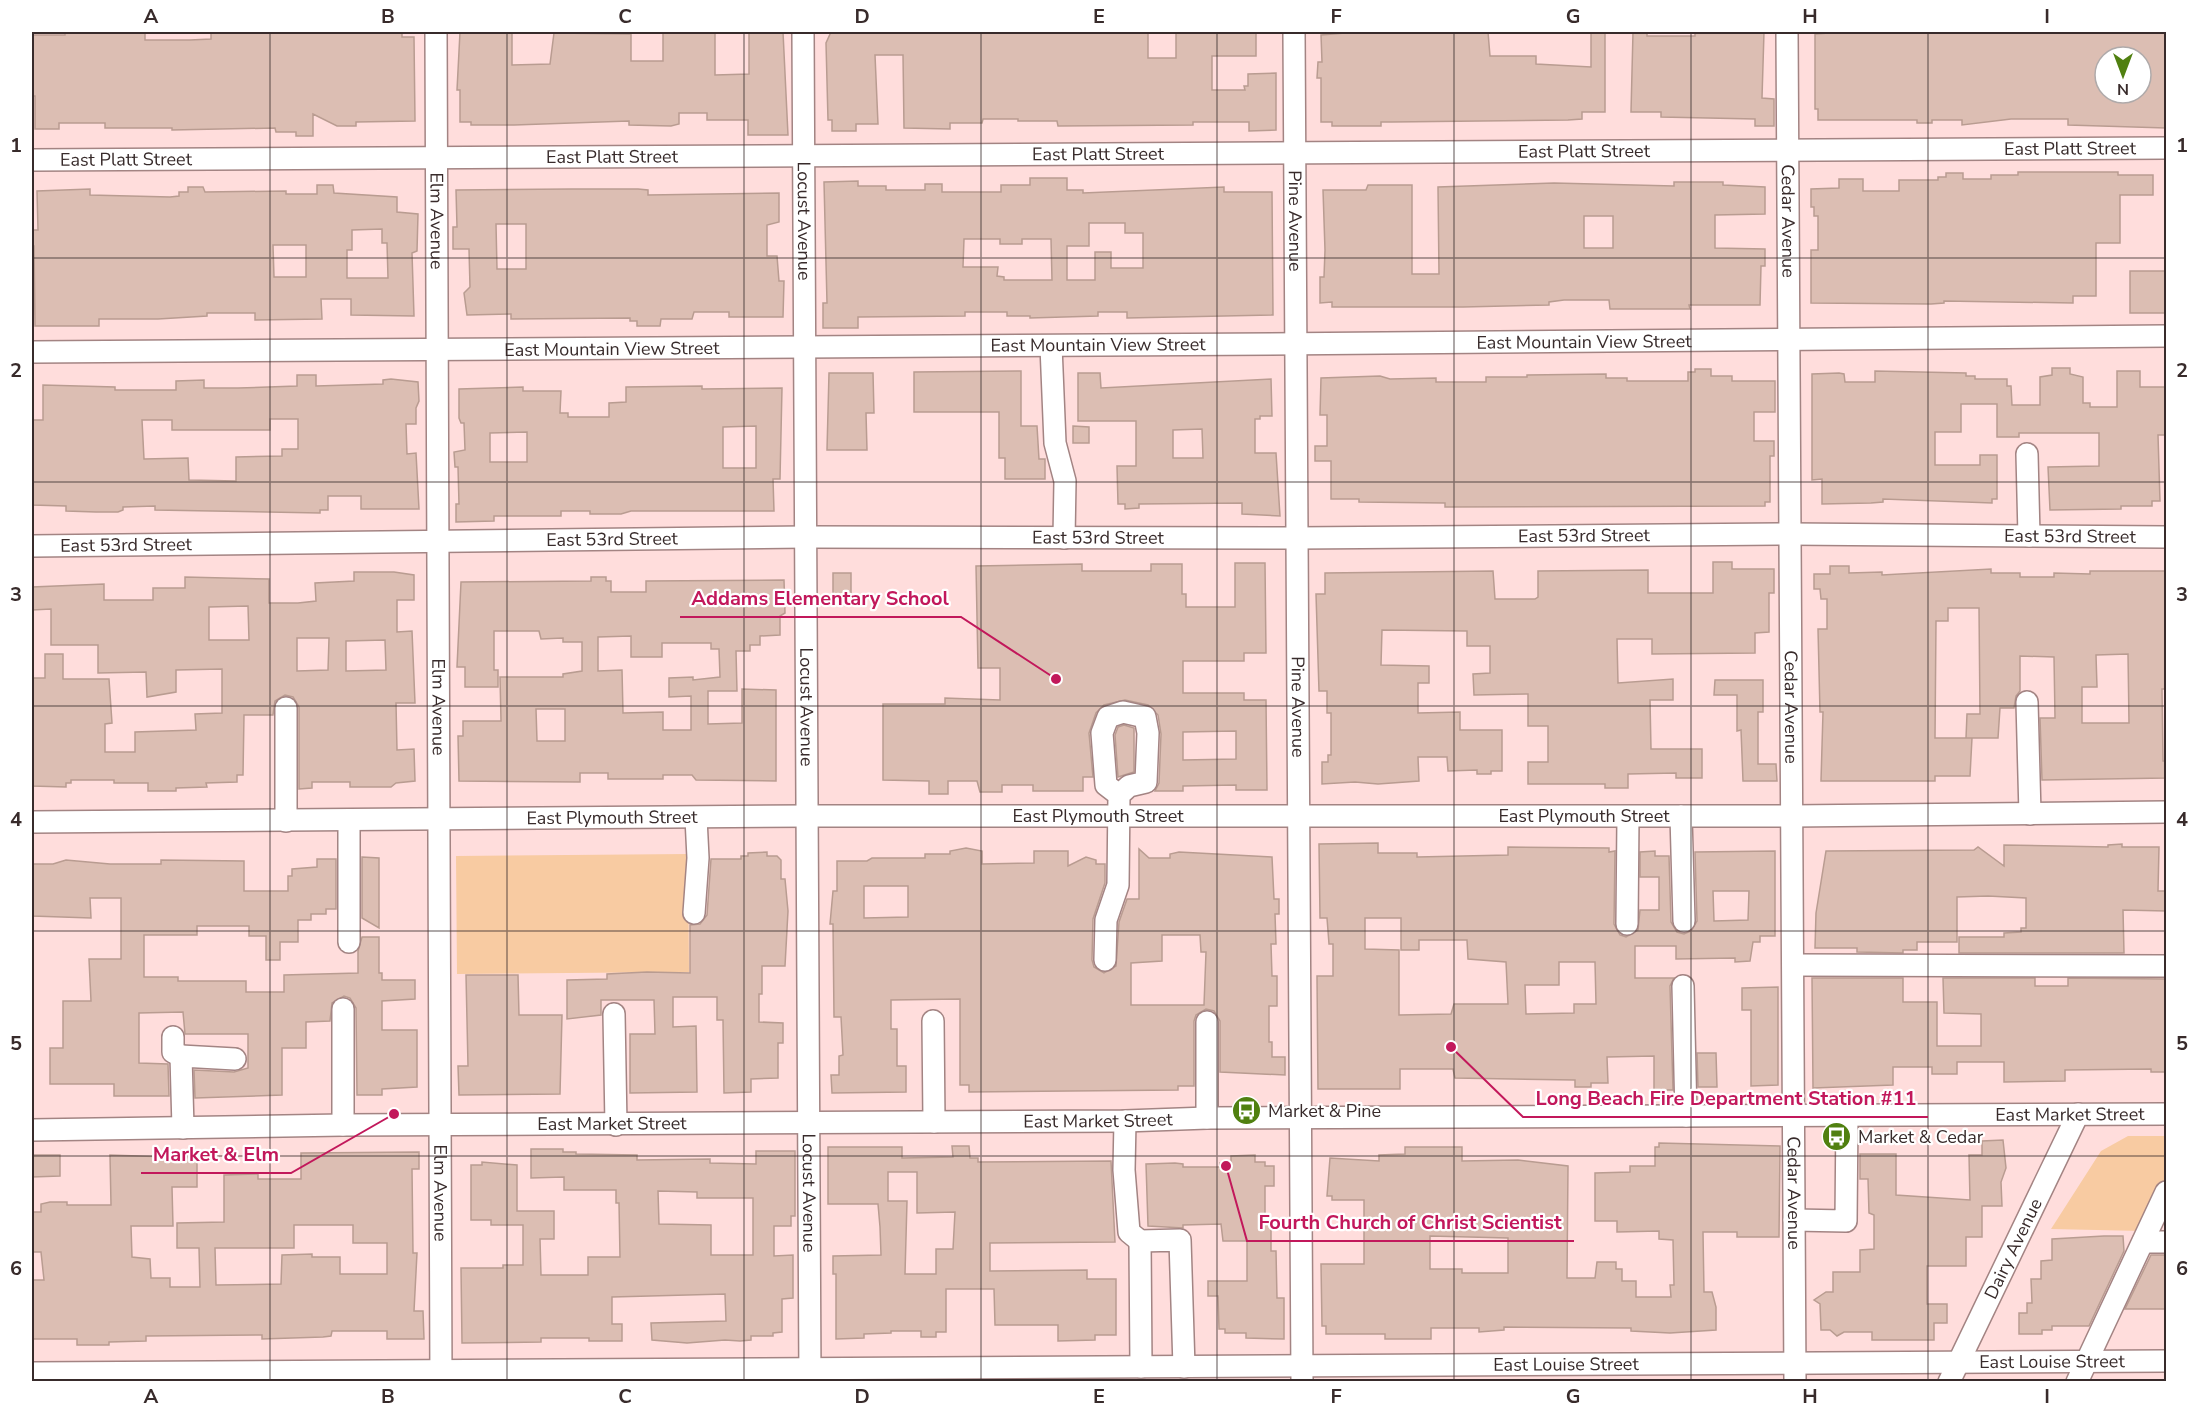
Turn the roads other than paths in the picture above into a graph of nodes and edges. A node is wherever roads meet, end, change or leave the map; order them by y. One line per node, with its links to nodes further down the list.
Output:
1 (436, 32): 9 (street, Elm Avenue)
2 (803, 32): 8 (street, Locust Avenue)
3 (1294, 32): 7 (street, Pine Avenue)
4 (1787, 32): 6 (street, Cedar Avenue)
5 (2166, 148): 6 (street, East Platt Street)
6 (1787, 151): 7 (street, East Platt Street); 12 (street, Cedar Avenue)
7 (1294, 154): 8 (street, East Platt Street); 13 (street, Pine Avenue)
8 (804, 156): 9 (street, East Platt Street); 15 (street, Locust Avenue)
9 (438, 158): 10 (street, East Platt Street); 17 (street, Elm Avenue)
10 (32, 160)
11 (2166, 336): 12 (street, East Mountain View Street)
12 (1789, 342): 13 (street, East Mountain View Street); 19 (street, Cedar Avenue)
13 (1296, 345): 14 (street, East Mountain View Street); 24 (street, Pine Avenue)
14 (1051, 346): 15 (street, East Mountain View Street); 23 (street)
15 (805, 347): 17 (street, East Mountain View Street); 21 (street, Locust Avenue)
16 (32, 352): 17 (street, East Mountain View Street)
17 (437, 352): 25 (street, Elm Avenue)
18 (2028, 454): 20 (street)
19 (1790, 534): 20 (street, East 53rd Street); 24 (street, East 53rd Street); 34 (street, Cedar Avenue)
20 (2029, 536): 22 (street, East 53rd Street)
21 (806, 537): 23 (street, East 53rd Street); 25 (street, East 53rd Street); 32 (street, Locust Avenue)
22 (2166, 537)
23 (1064, 538): 24 (street, East 53rd Street)
24 (1296, 538): 36 (street, Pine Avenue)
25 (440, 543): 26 (street, East 53rd Street); 41 (street, Elm Avenue)
26 (32, 546)
27 (2027, 702): 31 (street)
28 (286, 708): 39 (street)
29 (1119, 795): 35 (street)
30 (2166, 812): 31 (street, East Plymouth Street)
31 (2030, 814): 34 (street, East Plymouth Street)
32 (807, 816): 35 (street, East Plymouth Street); 38 (street, East Plymouth Street); 66 (street, Locust Avenue)
33 (1681, 816): 34 (street, East Plymouth Street); 37 (street, East Plymouth Street); 44 (street)
34 (1792, 816): 48 (street, Cedar Avenue)
35 (1117, 817): 36 (street, East Plymouth Street); 47 (street)
36 (1300, 817): 37 (street, East Plymouth Street); 64 (street, Pine Avenue)
37 (1628, 817): 45 (street)
38 (696, 818): 41 (street, East Plymouth Street); 43 (street)
39 (286, 820): 40 (street, East Plymouth Street); 42 (street, East Plymouth Street)
40 (349, 820): 41 (street, East Plymouth Street); 46 (street)
41 (440, 820): 69 (street, Elm Avenue)
42 (32, 822)
43 (694, 913)
44 (1684, 921)
45 (1627, 924)
46 (349, 942)
47 (1105, 960)
48 (1793, 965): 49 (street); 60 (street, Cedar Avenue)
49 (2166, 966)
50 (1683, 986): 62 (street)
51 (343, 1009): 68 (street)
52 (614, 1014): 70 (street)
53 (933, 1021): 67 (street)
54 (1207, 1022): 63 (street)
55 (173, 1036): 56 (street)
56 (181, 1056): 57 (street); 71 (street)
57 (235, 1059)
58 (2078, 1114): 59 (street, East Market Street); 61 (street, East Market Street); 79 (street, Dairy Avenue)
59 (2166, 1114)
60 (1794, 1115): 61 (street, East Market Street); 62 (street, East Market Street); 74 (street, Cedar Avenue)
61 (1847, 1115): 74 (street)
62 (1686, 1116): 64 (street, East Market Street)
63 (1207, 1118): 64 (street, East Market Street); 65 (street, East Market Street)
64 (1301, 1118): 85 (street, Pine Avenue)
65 (1125, 1121): 67 (street, East Market Street); 75 (street)
66 (811, 1122): 67 (street, East Market Street); 70 (street, East Market Street); 86 (street, Locust Avenue)
67 (934, 1122)
68 (343, 1125): 69 (street, East Market Street); 71 (street, East Market Street)
69 (440, 1125): 70 (street, East Market Street); 87 (street, Elm Avenue)
70 (616, 1125)
71 (183, 1128): 72 (street, East Market Street)
72 (32, 1130)
73 (2166, 1192): 76 (street)
74 (1794, 1220): 84 (street, Cedar Avenue)
75 (1140, 1241): 81 (street); 82 (street)
76 (2143, 1242): 77 (street); 80 (street)
77 (2166, 1242)
78 (2166, 1361): 80 (street, East Louise Street)
79 (1958, 1362): 80 (street, East Louise Street); 84 (street, East Louise Street); 88 (street, Dairy Avenue)
80 (2086, 1362): 89 (street)
81 (1141, 1367): 82 (street, East Louise Street); 86 (street, East Louise Street)
82 (1184, 1367): 85 (street, East Louise Street)
83 (32, 1372): 87 (street, East Louise Street)
84 (1795, 1373): 85 (street, East Louise Street)
85 (1302, 1374)
86 (810, 1375): 87 (street, East Louise Street)
87 (441, 1376)
88 (1949, 1382)
89 (2077, 1382)

